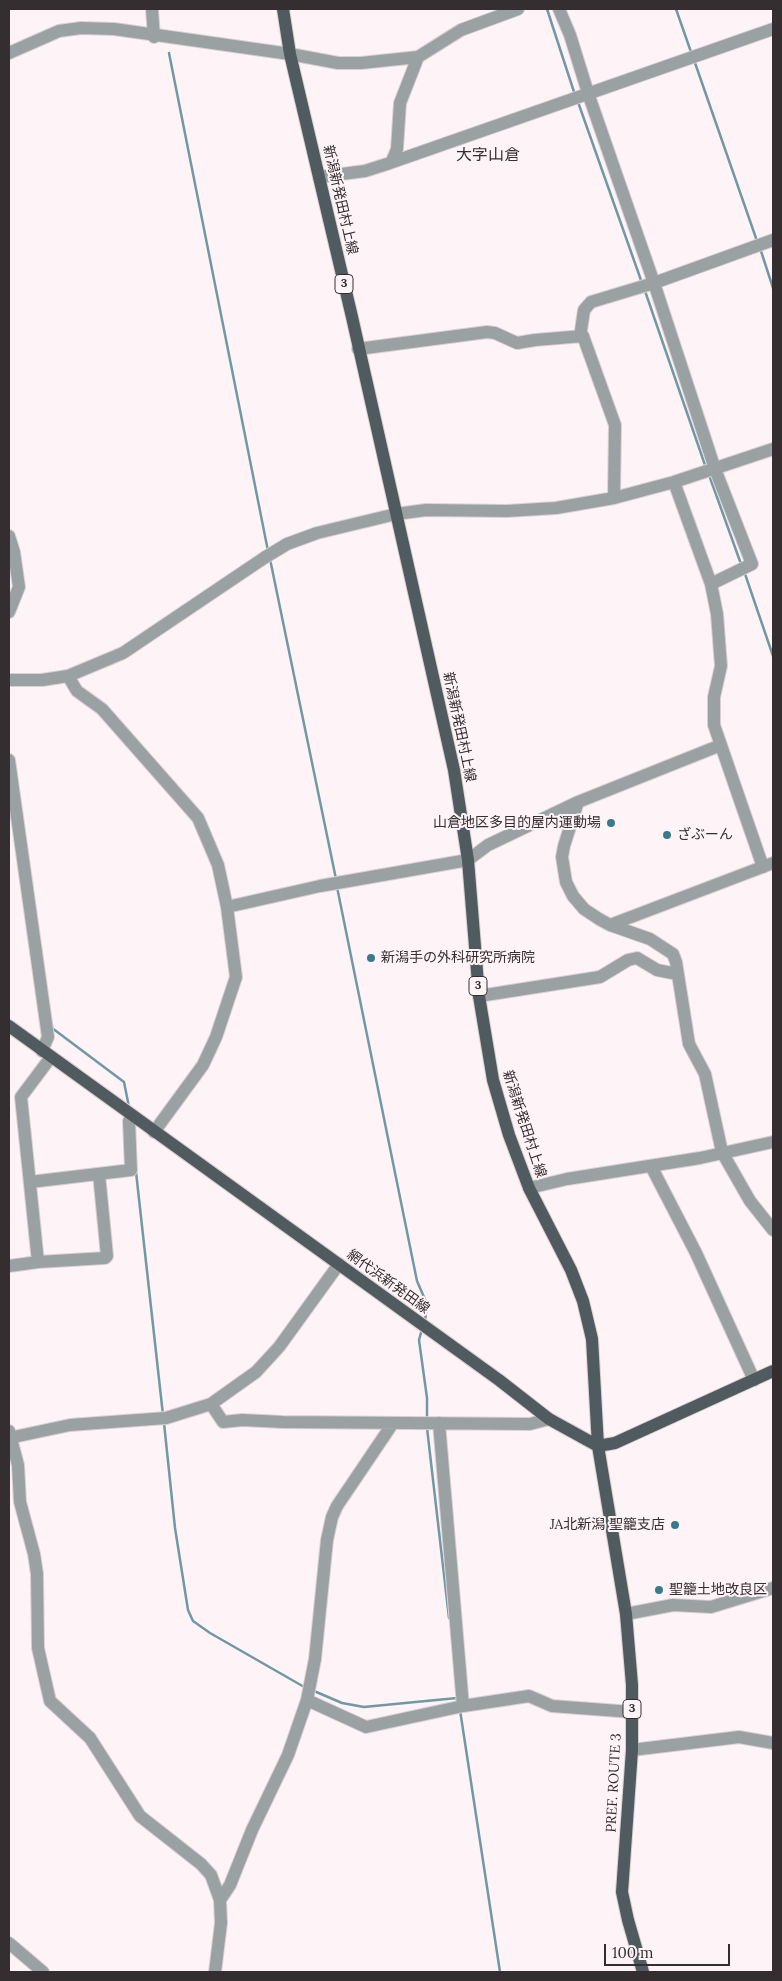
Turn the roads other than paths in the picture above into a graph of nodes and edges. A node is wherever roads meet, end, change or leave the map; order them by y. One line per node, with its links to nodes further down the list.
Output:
1 (152, 9): 6 (street)
2 (282, 9): 8 (main road, 新潟新発田村上線 / 3)
3 (518, 9): 9 (street)
4 (559, 9): 10 (street)
5 (773, 29): 10 (street)
6 (154, 37): 7 (street); 8 (street)
7 (9, 53)
8 (290, 54): 9 (street); 12 (main road, 新潟新発田村上線 / 3)
9 (418, 57): 11 (street)
10 (588, 93): 11 (street); 14 (street)
11 (392, 161): 12 (street)
12 (319, 177): 16 (main road, 新潟新発田村上線 / 3)
13 (773, 240): 14 (street)
14 (654, 283): 15 (street); 18 (street)
15 (580, 337): 16 (street); 20 (street)
16 (358, 349): 21 (main road, 新潟新発田村上線 / 3)
17 (773, 449): 18 (street)
18 (715, 469): 19 (street); 23 (street)
19 (674, 482): 20 (street); 23 (street)
20 (614, 498): 21 (street)
21 (396, 514): 25 (street); 30 (main road, 新潟新発田村上線 / 3)
22 (9, 536): 24 (street)
23 (710, 584): 27 (street)
24 (9, 612)
25 (68, 676): 26 (street); 32 (street)
26 (9, 680)
27 (721, 745): 29 (street); 31 (street)
28 (9, 760): 37 (street)
29 (578, 802): 30 (street); 33 (street)
30 (468, 860): 32 (street); 35 (main road, 新潟新発田村上線 / 3)
31 (768, 865): 33 (street)
32 (228, 907): 39 (street)
33 (610, 925): 34 (street)
34 (678, 974): 35 (street); 41 (street)
35 (479, 996): 45 (main road, 新潟新発田村上線 / 3)
36 (9, 1026): 37 (main road, 網代浜新発田線)
37 (46, 1054): 38 (main road, 網代浜新発田線); 44 (street)
38 (132, 1116): 39 (main road, 網代浜新発田線); 43 (street)
39 (154, 1132): 48 (main road, 網代浜新発田線)
40 (773, 1142): 41 (street)
41 (722, 1152): 42 (street); 46 (street)
42 (651, 1166): 45 (street); 51 (street)
43 (99, 1174): 44 (street); 47 (street)
44 (30, 1182): 47 (street)
45 (529, 1188): 57 (main road, 新潟新発田村上線 / 3)
46 (773, 1230)
47 (38, 1262): 49 (street)
48 (339, 1264): 52 (street); 53 (main road, 網代浜新発田線)
49 (9, 1266)
50 (773, 1371): 51 (main road)
51 (754, 1380): 57 (main road)
52 (211, 1404): 54 (street); 56 (street)
53 (549, 1419): 55 (street); 57 (main road, 網代浜新発田線)
54 (393, 1423): 55 (street); 60 (street)
55 (439, 1423): 61 (street)
56 (10, 1436): 65 (street)
57 (598, 1446): 59 (main road, PREF. ROUTE 3 / 3)
58 (773, 1588): 59 (street)
59 (626, 1614): 62 (main road, PREF. ROUTE 3 / 3)
60 (307, 1700): 61 (street); 65 (street)
61 (463, 1706): 62 (street)
62 (632, 1712): 64 (main road, PREF. ROUTE 3 / 3)
63 (773, 1743): 64 (street)
64 (632, 1750): 69 (main road, PREF. ROUTE 3 / 3)
65 (220, 1900): 68 (street)
66 (9, 1943): 67 (street)
67 (44, 1972)
68 (215, 1972)
69 (643, 1972)

